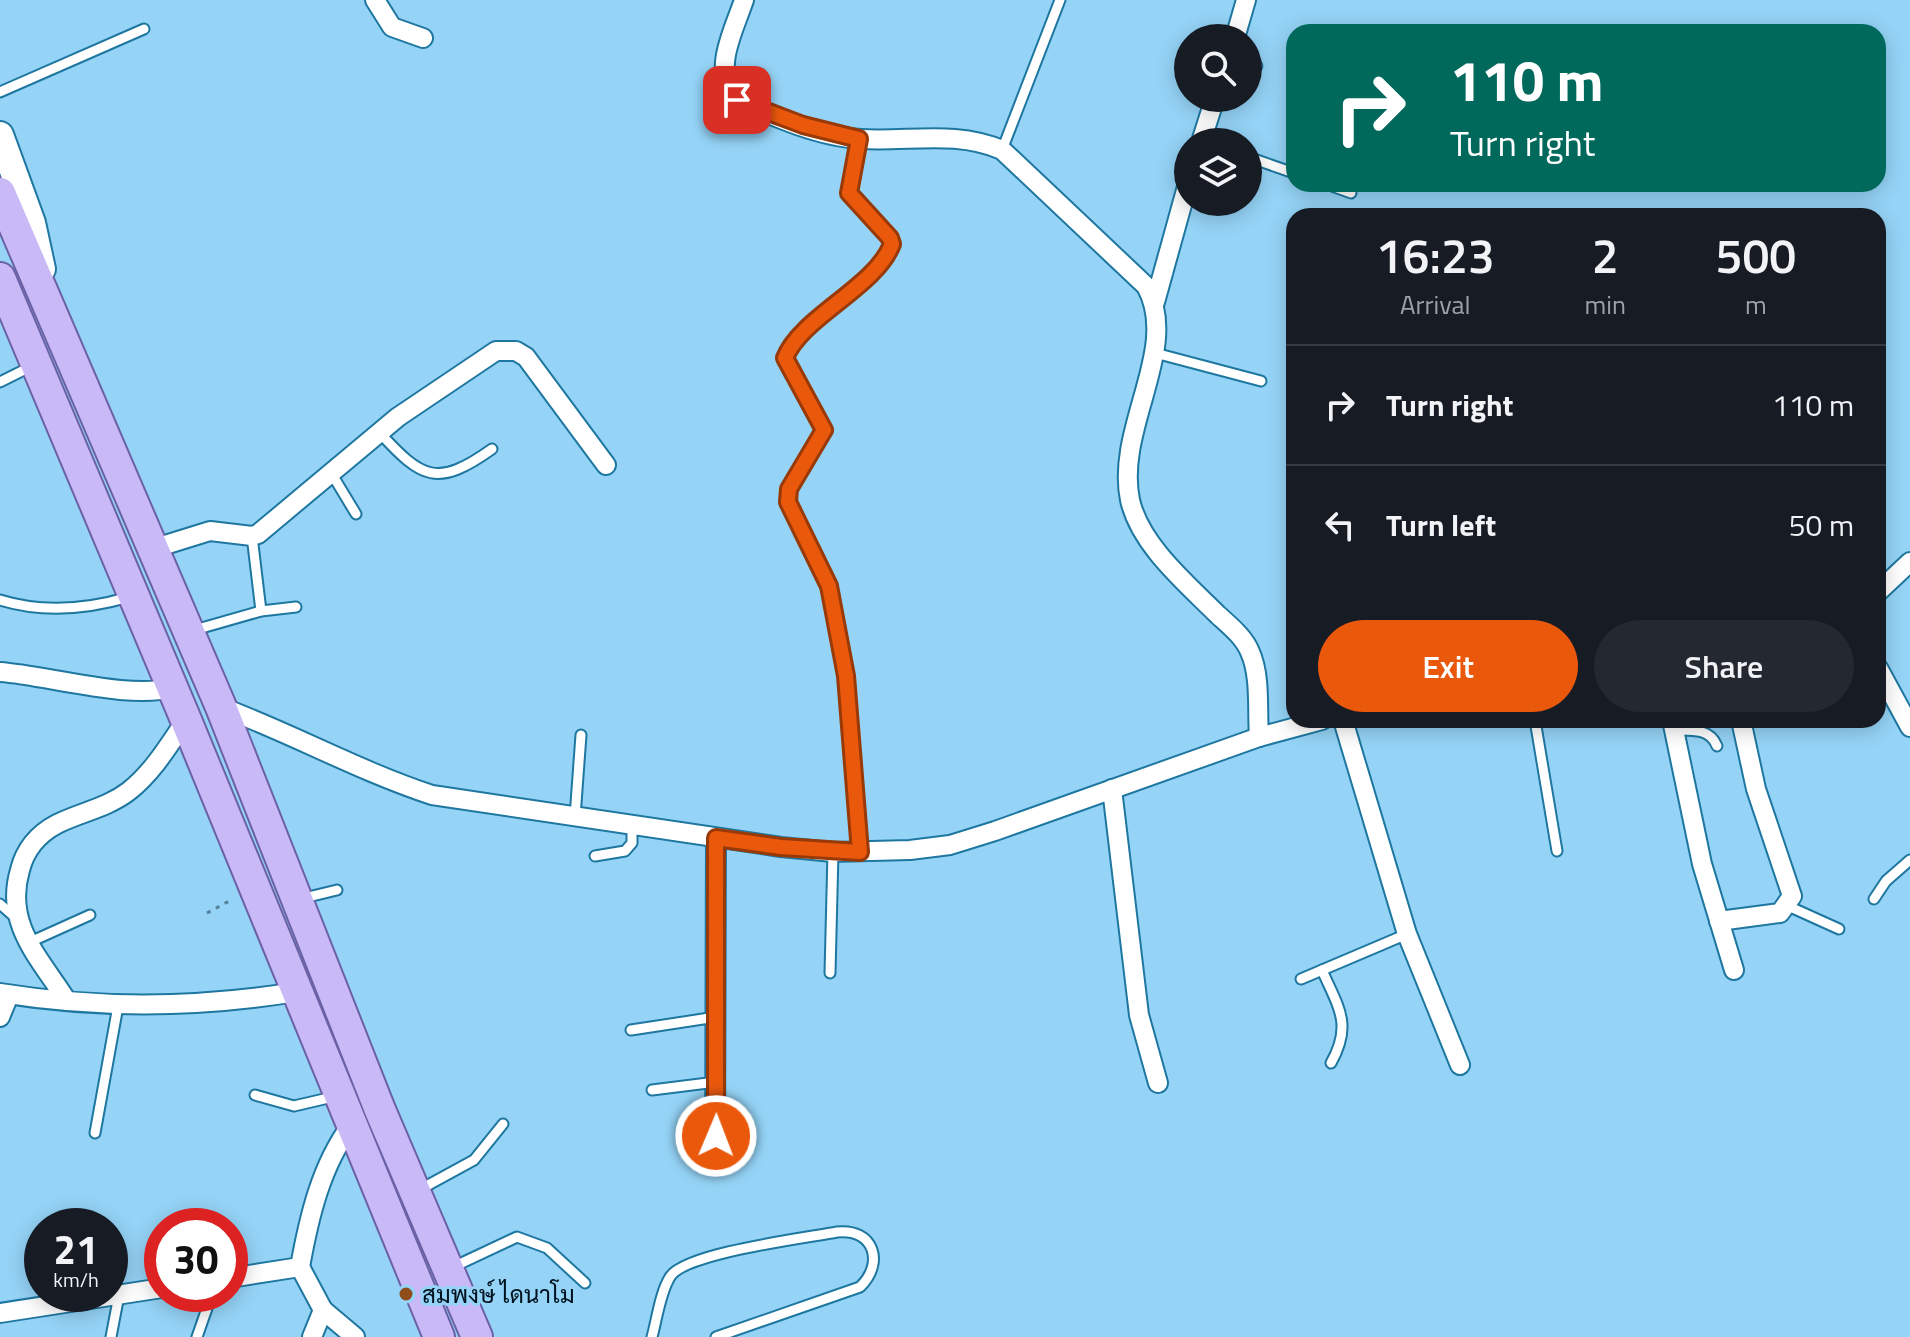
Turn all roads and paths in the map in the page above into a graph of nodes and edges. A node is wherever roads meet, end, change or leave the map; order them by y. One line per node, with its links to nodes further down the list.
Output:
1 (375, 0): 7 (street)
2 (744, 0): 10 (street)
3 (1060, 0): 11 (lane)
4 (1246, 0): 5 (street)
5 (1239, 24)
6 (144, 29): 8 (lane)
7 (423, 38)
8 (0, 92)
9 (0, 135): 18 (main road)
10 (859, 139): 11 (street); 60 (lane)
11 (1002, 150): 17 (street)
12 (1262, 162): 13 (lane)
13 (1286, 170)
14 (0, 193): 18 (main road)
15 (1179, 216): 17 (street)
16 (4, 292): 20 (main road)
17 (1155, 302): 19 (street)
18 (51, 312): 27 (main road)
19 (1155, 353): 21 (lane); 52 (street)
20 (35, 364): 22 (lane); 29 (main road)
21 (1261, 381)
22 (0, 382)
23 (379, 432): 24 (lane); 25 (street); 26 (street)
24 (492, 449)
25 (606, 465)
26 (330, 471): 28 (lane); 30 (street)
27 (133, 505): 29 (main road); 31 (main road)
28 (356, 514)
29 (100, 521): 34 (main road)
30 (252, 536): 31 (street); 37 (lane)
31 (152, 549): 38 (main road)
32 (1910, 562): 33 (street)
33 (1886, 579)
34 (132, 596): 35 (lane); 41 (main road)
35 (0, 600)
36 (296, 607): 37 (lane)
37 (261, 611): 38 (lane)
38 (189, 632): 42 (main road)
39 (0, 672): 41 (street)
40 (1886, 682): 44 (street)
41 (173, 687): 43 (main road)
42 (221, 707): 55 (street); 66 (main road)
43 (186, 720): 63 (main road); 71 (street)
44 (1910, 725)
45 (1292, 728): 52 (street)
46 (1345, 728): 74 (street)
47 (1536, 728): 58 (lane)
48 (1674, 728): 72 (street)
49 (1685, 728): 53 (lane)
50 (1743, 728): 68 (street)
51 (581, 735): 55 (lane)
52 (1259, 737): 54 (street)
53 (1717, 746)
54 (1112, 789): 60 (street); 90 (street)
55 (575, 817): 56 (street)
56 (632, 825): 57 (street); 61 (lane)
57 (716, 838): 59 (street); 85 (street)
58 (1557, 851)
59 (833, 852): 60 (street); 78 (lane)
60 (860, 852)
61 (595, 856)
62 (1910, 860): 65 (lane)
63 (254, 887): 69 (path); 80 (main road)
64 (337, 890): 66 (lane)
65 (1874, 899)
66 (297, 900): 98 (main road)
67 (0, 904): 71 (lane)
68 (1788, 906): 72 (street); 73 (lane)
69 (207, 913)
70 (90, 915): 75 (lane)
71 (17, 919): 75 (street)
72 (1719, 921): 77 (street)
73 (1839, 929)
74 (1407, 934): 76 (lane); 88 (street)
75 (30, 942): 82 (street)
76 (1322, 970): 79 (lane); 87 (lane)
77 (1734, 970)
78 (830, 973)
79 (1301, 979)
80 (296, 992): 83 (street); 93 (main road)
81 (4, 994): 82 (street); 84 (street)
82 (67, 1001): 83 (street)
83 (118, 1006): 96 (lane)
84 (0, 1017)
85 (716, 1017): 86 (lane); 89 (street)
86 (631, 1030)
87 (1331, 1063)
88 (1460, 1065)
89 (716, 1082): 91 (lane); 97 (street)
90 (1158, 1083)
91 (652, 1090)
92 (255, 1095): 93 (lane)
93 (340, 1095): 94 (main road)
94 (352, 1124): 99 (street); 112 (main road)
95 (503, 1124): 98 (lane)
96 (95, 1133)
97 (715, 1163)
98 (415, 1192): 100 (main road)
99 (300, 1267): 101 (street); 104 (street)
100 (448, 1269): 102 (lane); 113 (main road)
101 (248, 1275)
102 (585, 1283)
103 (24, 1309): 107 (street)
104 (323, 1310): 110 (street); 111 (street)
105 (116, 1312): 108 (lane)
106 (206, 1312): 109 (lane)
107 (0, 1313)
108 (111, 1337)
109 (197, 1337)
110 (312, 1337)
111 (355, 1337)
112 (439, 1337)
113 (477, 1337)
114 (652, 1337): 115 (lane)
115 (716, 1337)

